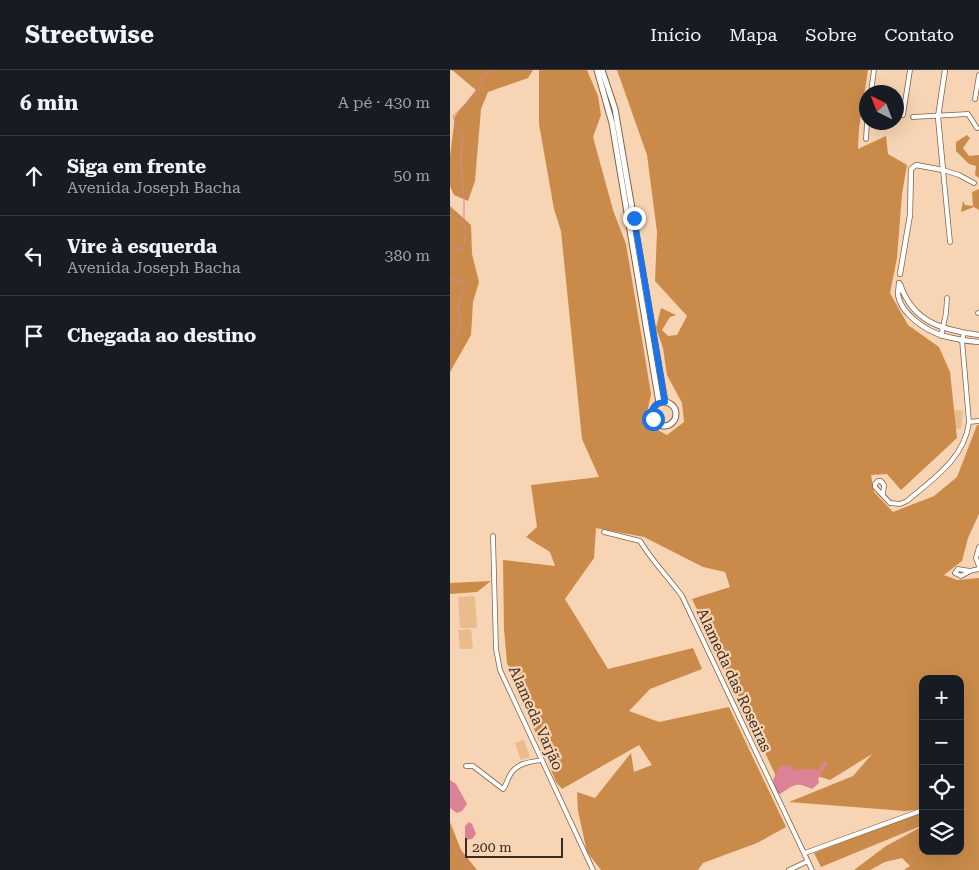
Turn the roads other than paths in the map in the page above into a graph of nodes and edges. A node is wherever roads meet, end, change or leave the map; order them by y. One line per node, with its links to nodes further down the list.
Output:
1 (597, 70): 27 (main road)
2 (602, 70): 27 (main road)
3 (874, 70): 7 (street)
4 (910, 70): 9 (street)
5 (945, 70): 11 (street)
6 (979, 75): 8 (street)
7 (871, 85)
8 (975, 99)
9 (904, 109)
10 (913, 117): 11 (street)
11 (938, 117): 12 (street); 15 (street)
12 (977, 128)
13 (867, 130): 14 (street)
14 (866, 139)
15 (942, 170): 16 (street); 17 (street); 18 (street)
16 (974, 183)
17 (950, 242)
18 (900, 274): 19 (street)
19 (899, 283): 21 (street); 24 (street)
20 (947, 298): 21 (street)
21 (942, 328): 22 (street); 24 (street)
22 (964, 333): 23 (street); 25 (street)
23 (979, 335)
24 (942, 336): 25 (street)
25 (962, 340): 26 (street); 29 (street)
26 (979, 342)
27 (662, 402): 27 (main road)
28 (979, 421): 29 (street)
29 (970, 422): 30 (street)
30 (883, 494)
31 (604, 532): 39 (street, Alameda das Roseiras)
32 (494, 536): 36 (street, Alameda Varjão)
33 (979, 547): 34 (street)
34 (979, 568): 35 (street)
35 (970, 571)
36 (542, 760): 37 (street); 41 (street, Alameda Varjão)
37 (466, 766)
38 (919, 811): 39 (street)
39 (805, 853): 40 (street, Alameda das Roseiras)
40 (808, 861): 42 (street); 43 (street, Alameda das Roseiras)
41 (592, 870)
42 (789, 870)
43 (812, 870)

